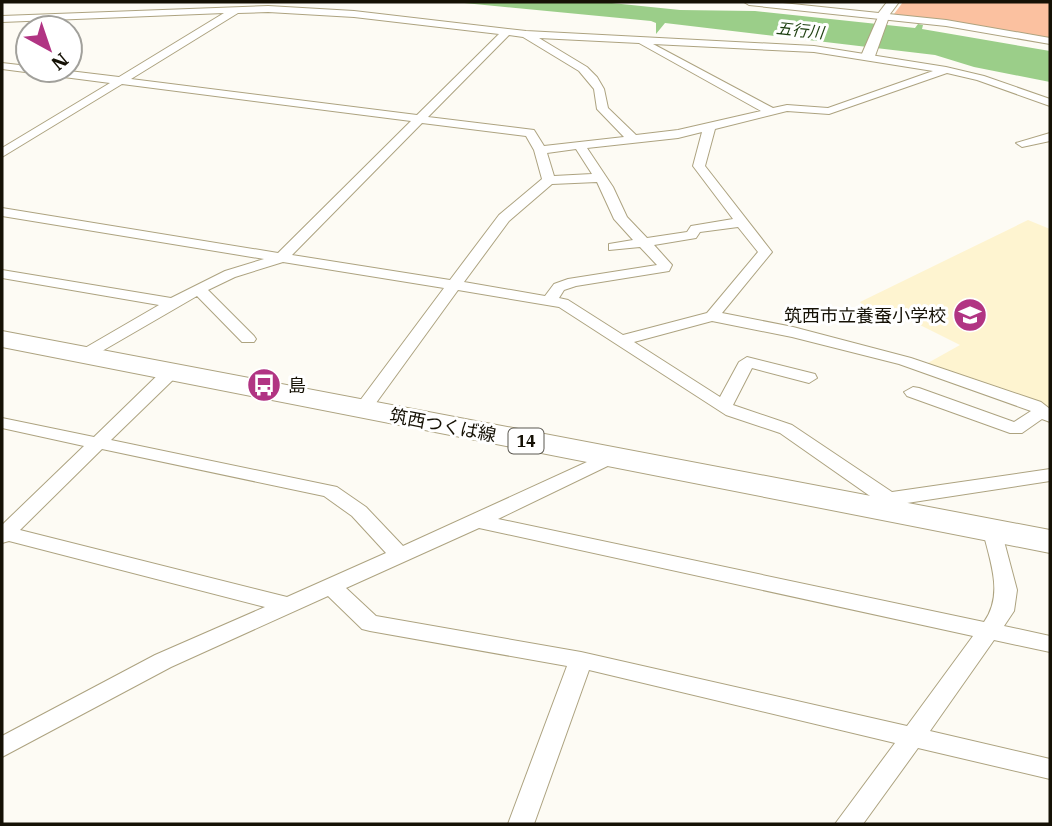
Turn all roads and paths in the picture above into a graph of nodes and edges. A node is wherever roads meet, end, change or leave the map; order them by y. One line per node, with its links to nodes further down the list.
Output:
1 (748, 2): 6 (street)
2 (812, 2): 3 (street)
3 (836, 2)
4 (893, 2): 6 (street)
5 (237, 10): 7 (street); 8 (street); 15 (street)
6 (884, 15): 11 (street); 12 (street)
7 (2, 19)
8 (506, 32): 9 (street); 18 (street)
9 (526, 34): 10 (street); 21 (street)
10 (638, 41): 12 (street); 17 (street)
11 (1050, 41)
12 (868, 55): 13 (street)
13 (946, 70): 16 (street); 17 (street)
14 (84, 76): 15 (street)
15 (121, 81): 18 (street); 25 (street)
16 (1050, 103)
17 (770, 111): 19 (street)
18 (420, 118): 24 (street); 32 (street)
19 (709, 129): 21 (street); 29 (street)
20 (1050, 137): 22 (street)
21 (633, 139): 23 (street)
22 (1022, 143)
23 (579, 145): 24 (street); 26 (street)
24 (540, 149): 27 (street)
25 (2, 153)
26 (599, 178): 27 (street); 30 (street)
27 (549, 180): 34 (street)
28 (2, 212): 32 (street)
29 (741, 222): 30 (street); 38 (street)
30 (642, 243): 31 (street); 36 (street)
31 (614, 247)
32 (281, 258): 34 (street); 35 (street)
33 (2, 274): 37 (street)
34 (454, 285): 36 (street); 47 (street)
35 (198, 289): 37 (street); 40 (street)
36 (550, 300): 41 (street)
37 (171, 303): 42 (street)
38 (712, 316): 41 (street); 48 (street)
39 (2, 339): 42 (main road, 筑西つくば線 / 14)
40 (248, 339)
41 (623, 340): 46 (street)
42 (85, 355): 43 (main road, 筑西つくば線 / 14)
43 (171, 372): 47 (main road, 筑西つくば線 / 14); 50 (street)
44 (809, 378): 46 (street)
45 (913, 392): 48 (street)
46 (724, 406): 53 (street)
47 (362, 410): 51 (main road, 筑西つくば線 / 14)
48 (1046, 414)
49 (2, 423): 50 (street)
50 (96, 443): 56 (street); 58 (street)
51 (611, 457): 53 (main road, 筑西つくば線 / 14); 54 (street)
52 (1050, 475): 53 (street)
53 (901, 507): 55 (main road, 筑西つくば線 / 14)
54 (477, 521): 58 (street); 61 (street)
55 (993, 531): 57 (main road, 筑西つくば線 / 14); 61 (street)
56 (3, 534): 60 (street)
57 (1050, 542)
58 (400, 555): 59 (street)
59 (331, 586): 60 (street); 63 (street)
60 (288, 605): 65 (street)
61 (988, 631): 62 (street); 64 (street)
62 (1050, 644)
63 (581, 660): 64 (street); 67 (street)
64 (912, 735): 66 (street); 68 (street)
65 (2, 747)
66 (1050, 769)
67 (521, 824)
68 (848, 824)

